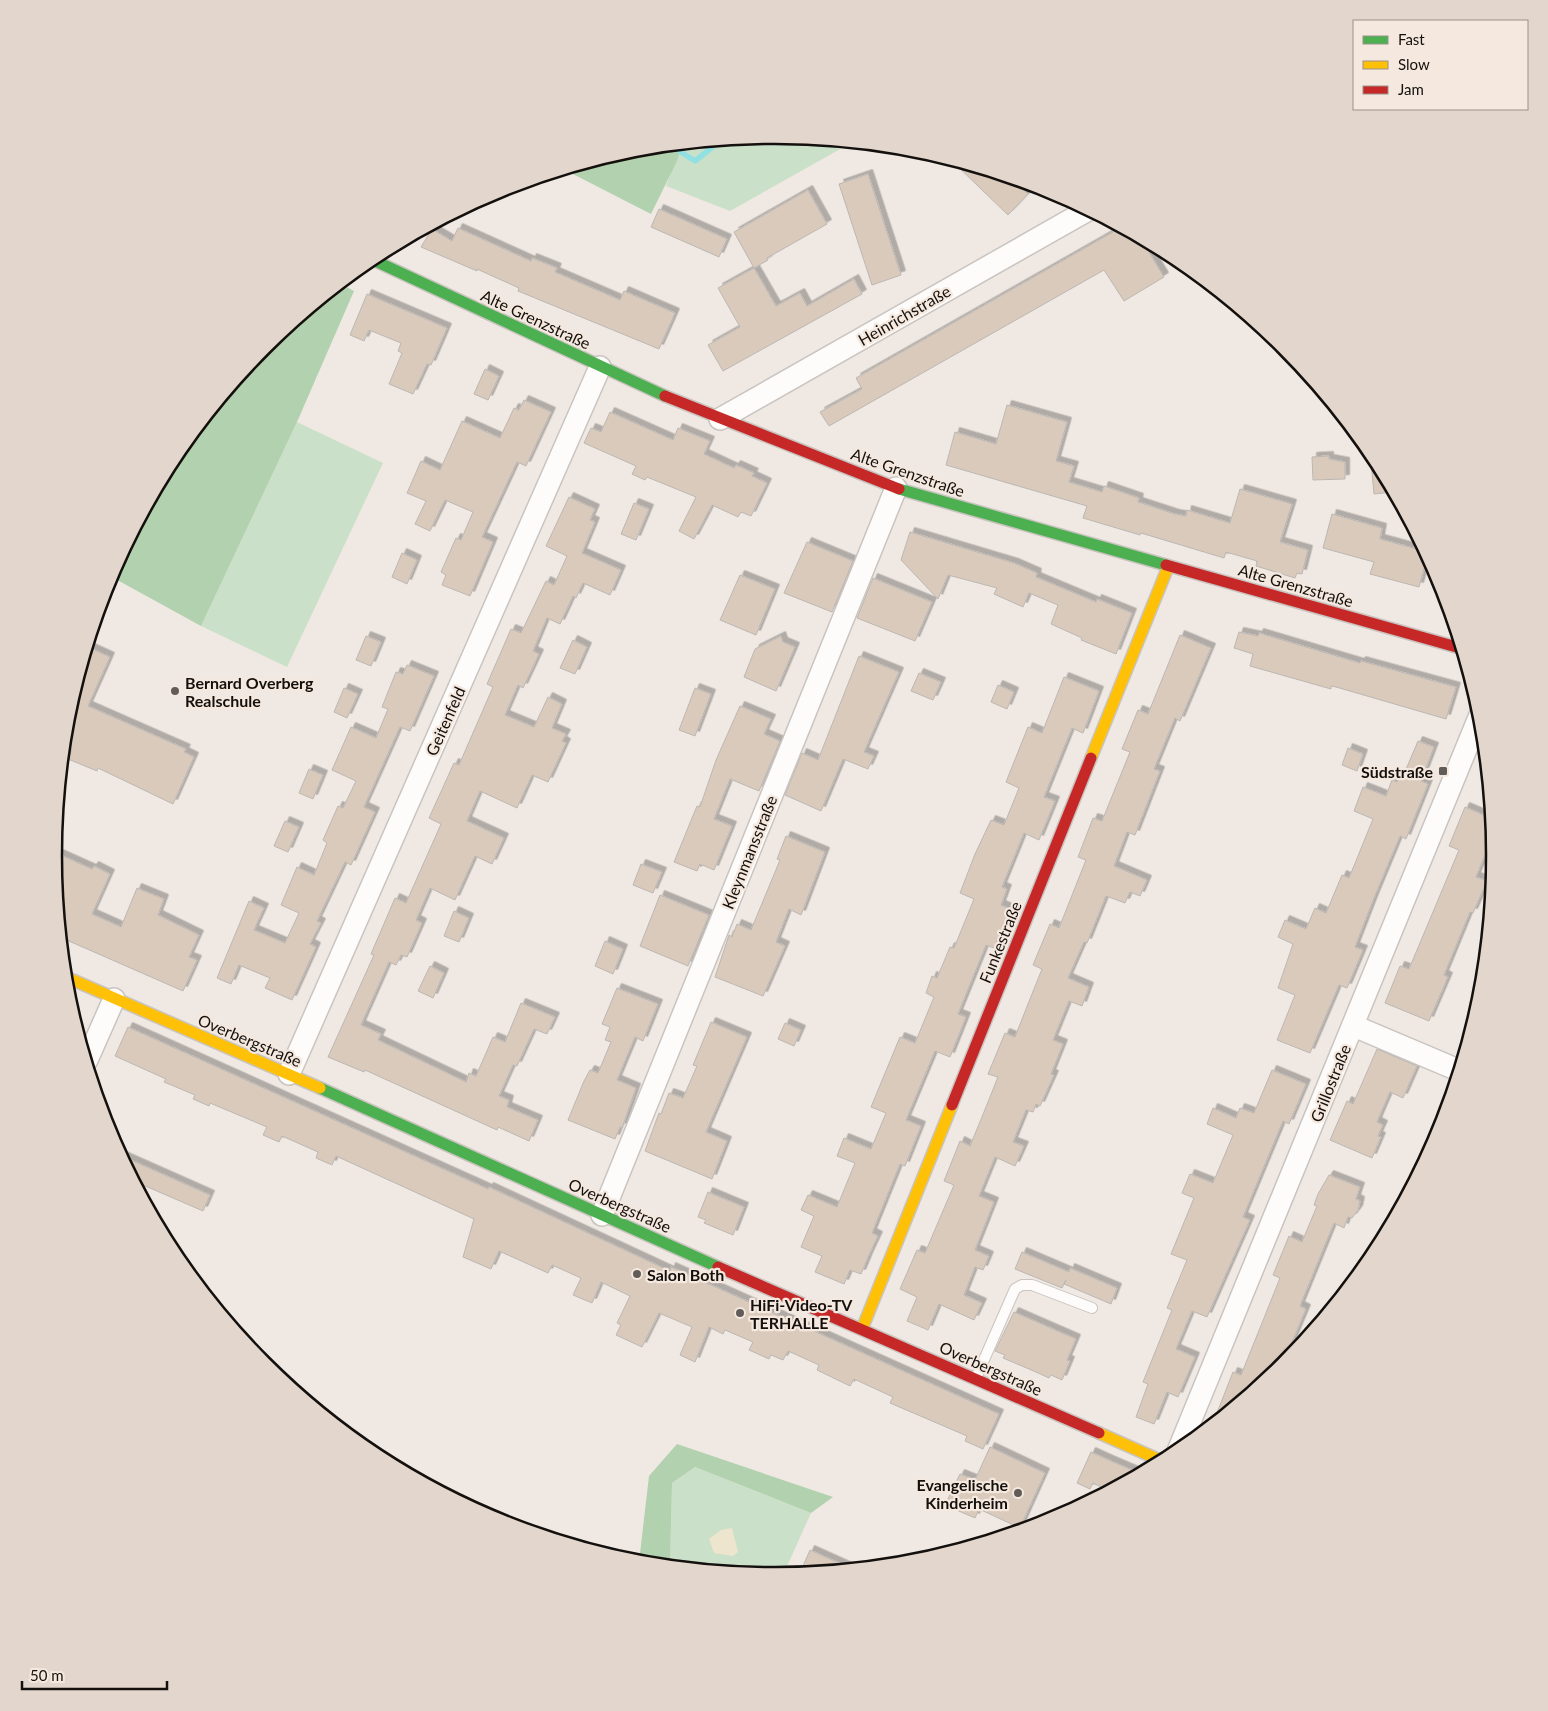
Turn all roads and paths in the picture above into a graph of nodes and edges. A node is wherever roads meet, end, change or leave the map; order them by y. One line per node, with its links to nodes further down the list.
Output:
1 (1082, 214): 4 (street, Heinrichstraße)
2 (380, 263): 3 (street, Alte Grenzstraße)
3 (600, 367): 4 (street, Alte Grenzstraße); 14 (street, Geitenfeld)
4 (720, 419): 5 (street, Alte Grenzstraße)
5 (896, 488): 6 (street, Alte Grenzstraße); 15 (street, Kleynmansstraße)
6 (1168, 567): 7 (street, Alte Grenzstraße); 17 (street, Funkestraße)
7 (1454, 646)
8 (1474, 730): 11 (street, Grillostraße)
9 (74, 981): 10 (street, Overbergstraße)
10 (114, 999): 12 (street); 14 (street, Overbergstraße)
11 (1354, 1026): 13 (street); 19 (street, Grillostraße)
12 (91, 1052)
13 (1453, 1068)
14 (289, 1074): 15 (street, Overbergstraße)
15 (602, 1215): 17 (street, Overbergstraße)
16 (1092, 1308): 18 (lane)
17 (862, 1329): 18 (street, Overbergstraße)
18 (975, 1378): 20 (street, Overbergstraße)
19 (1184, 1436)
20 (1153, 1457)

